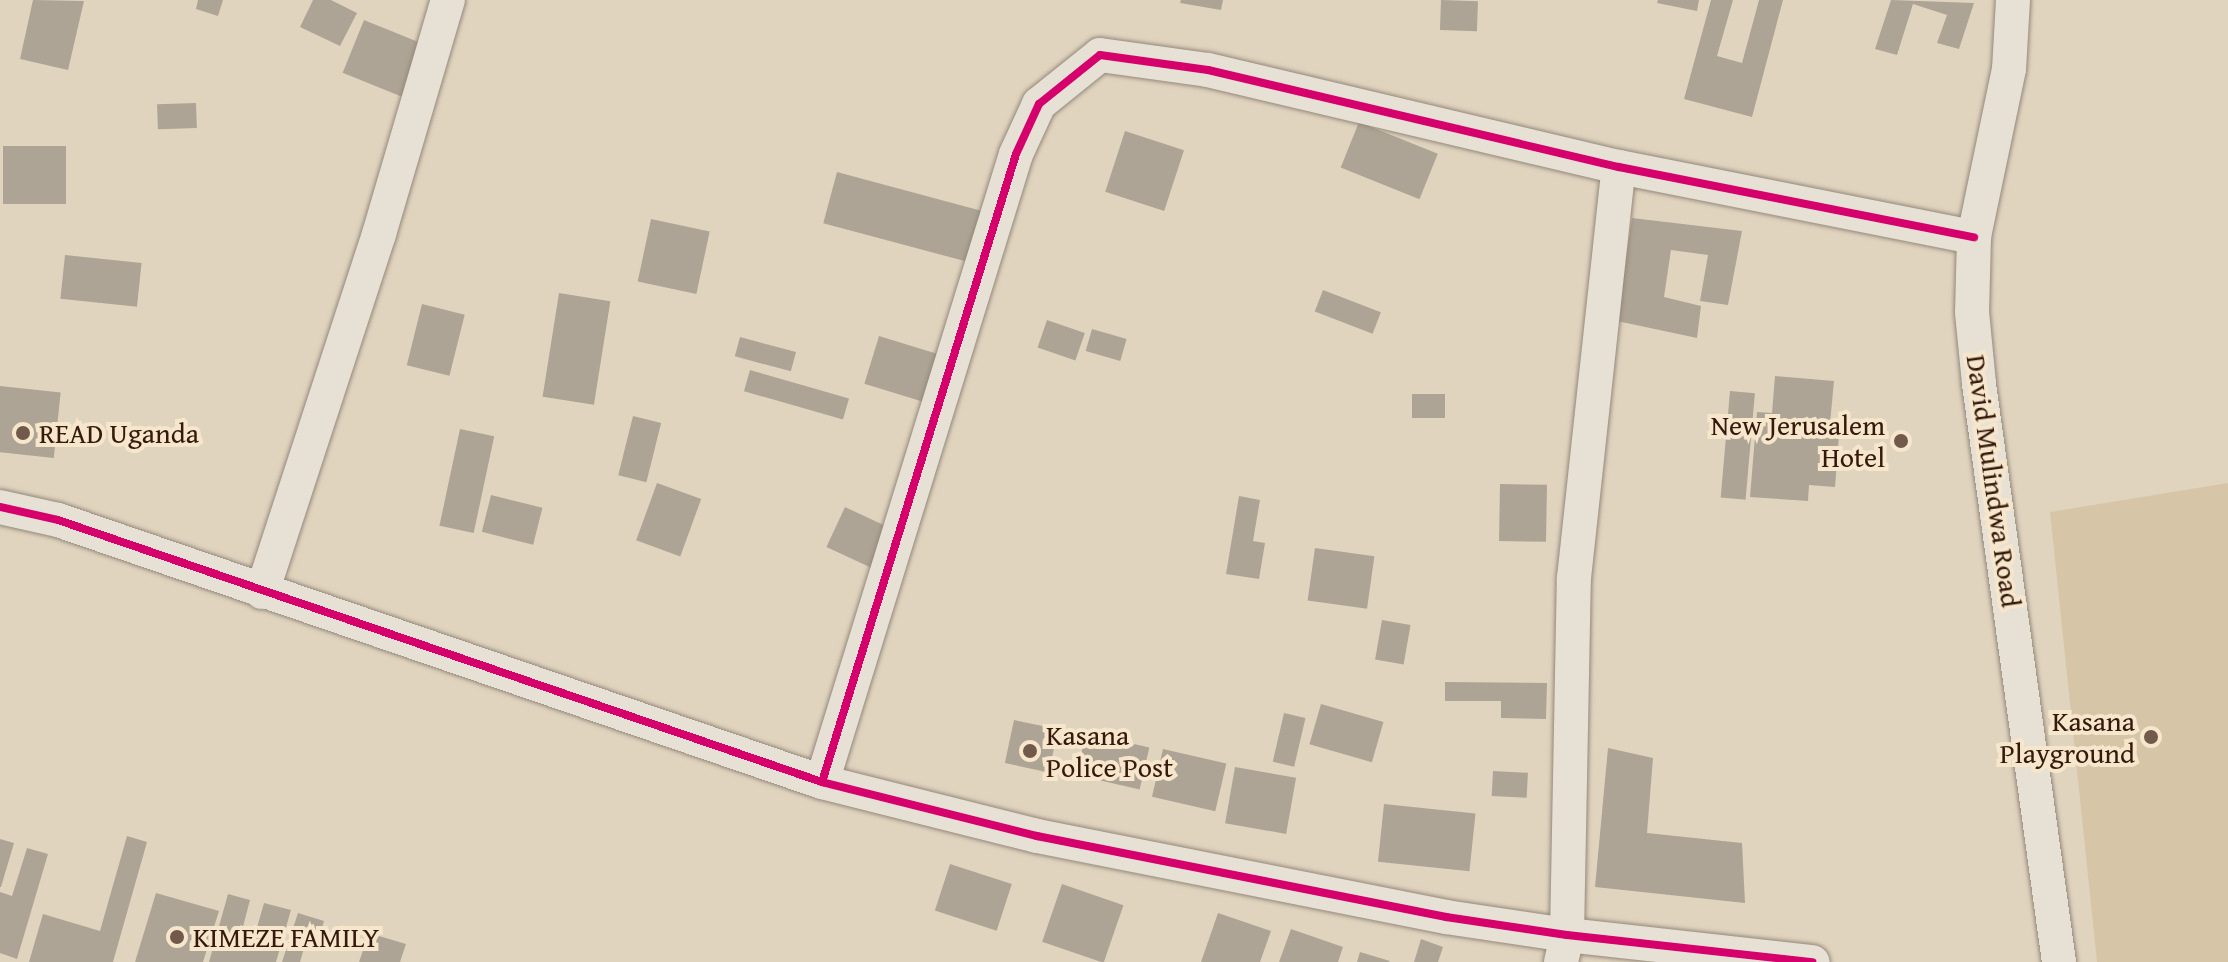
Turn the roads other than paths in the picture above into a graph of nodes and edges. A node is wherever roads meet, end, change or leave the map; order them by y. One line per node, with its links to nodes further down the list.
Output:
1 (448, 0): 6 (street)
2 (2013, 0): 4 (street, David Mulindwa Road)
3 (1619, 167): 4 (street); 7 (street); 8 (street)
4 (1974, 237): 10 (street, David Mulindwa Road)
5 (0, 507): 6 (street)
6 (262, 592): 7 (street)
7 (822, 782): 8 (street)
8 (1564, 949): 9 (street)
9 (1813, 962)
10 (2059, 962)

